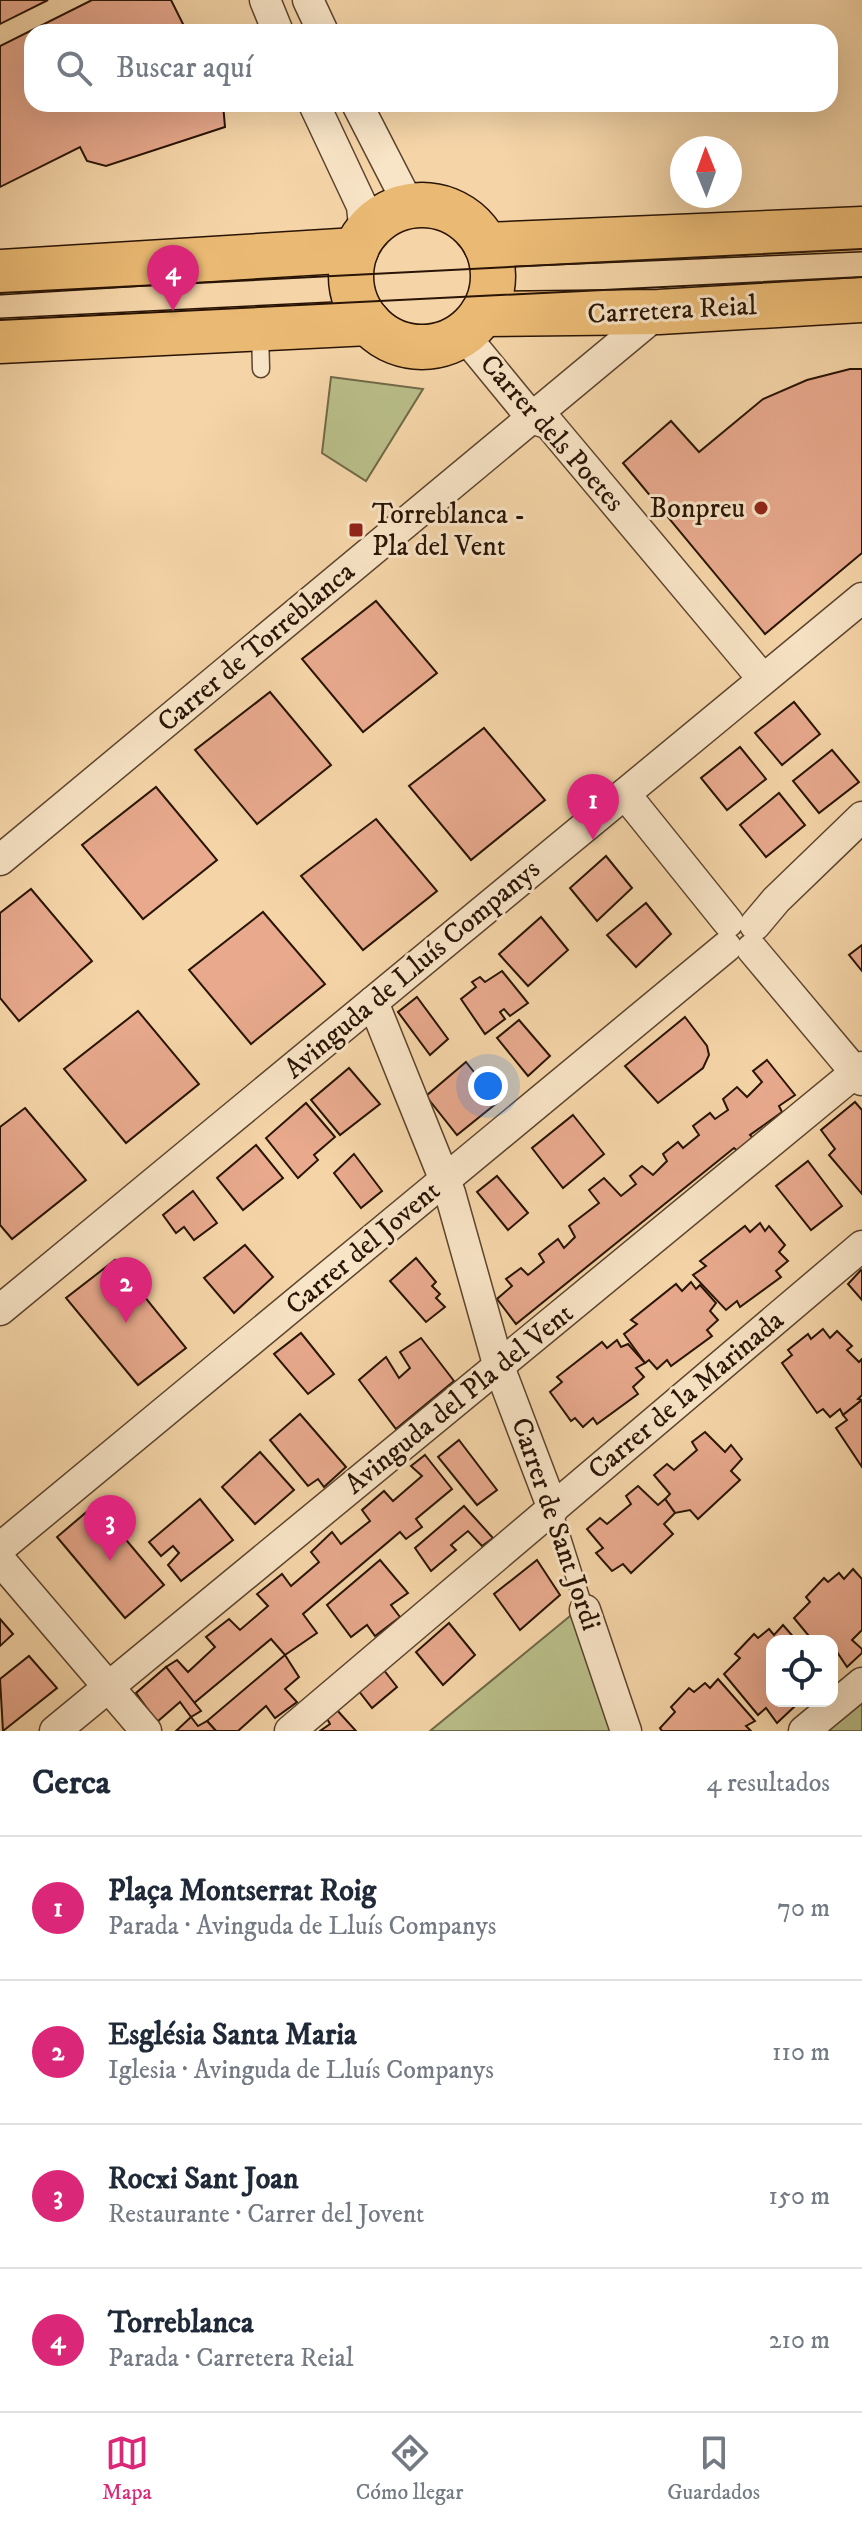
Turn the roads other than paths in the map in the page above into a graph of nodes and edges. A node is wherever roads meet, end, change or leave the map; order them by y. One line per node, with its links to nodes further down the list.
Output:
1 (265, 0): 3 (street)
2 (308, 0): 4 (street)
3 (275, 24)
4 (319, 24)
5 (318, 112): 9 (street)
6 (361, 112): 7 (street)
7 (410, 207): 9 (main road); 10 (main road)
8 (862, 229): 10 (main road)
9 (361, 243): 11 (main road); 14 (main road)
10 (486, 245): 15 (main road)
11 (0, 272)
12 (862, 300): 13 (main road, Carretera Reial)
13 (659, 312): 15 (main road, Carretera Reial); 17 (street, Carrer de Torreblanca)
14 (369, 323): 15 (main road, Carretera Reial); 16 (main road)
15 (473, 324): 17 (street, Carrer dels Poetes)
16 (0, 341)
17 (532, 418): 19 (street, Carrer dels Poetes); 22 (street, Carrer de Torreblanca)
18 (862, 598): 19 (street, Avinguda de Lluís Companys)
19 (763, 679): 20 (street, Avinguda de Lluís Companys)
20 (625, 794): 23 (street); 24 (street, Avinguda de Lluís Companys)
21 (862, 817): 23 (street, Carrer del Jovent)
22 (0, 860)
23 (740, 936): 25 (street); 26 (street, Carrer del Jovent)
24 (373, 1002): 26 (street, Carrer de Sant Jordi); 28 (street, Avinguda de Lluís Companys)
25 (860, 1073): 29 (street, Avinguda del Pla del Vent)
26 (445, 1181): 29 (street, Carrer de Sant Jordi); 31 (street, Carrer del Jovent)
27 (862, 1246): 30 (street, Carrer de la Marinada)
28 (0, 1310)
29 (498, 1364): 30 (street, Carrer de Sant Jordi); 35 (street, Avinguda del Pla del Vent)
30 (553, 1509): 33 (lane, Carrer de Sant Jordi); 38 (street, Carrer de la Marinada)
31 (0, 1548)
32 (0, 1560): 35 (street)
33 (585, 1610): 39 (street, Carrer de Sant Jordi)
34 (862, 1683): 40 (street)
35 (109, 1687): 36 (street, Avinguda del Pla del Vent); 37 (street)
36 (55, 1731)
37 (146, 1731)
38 (290, 1731)
39 (626, 1731)
40 (804, 1731)

